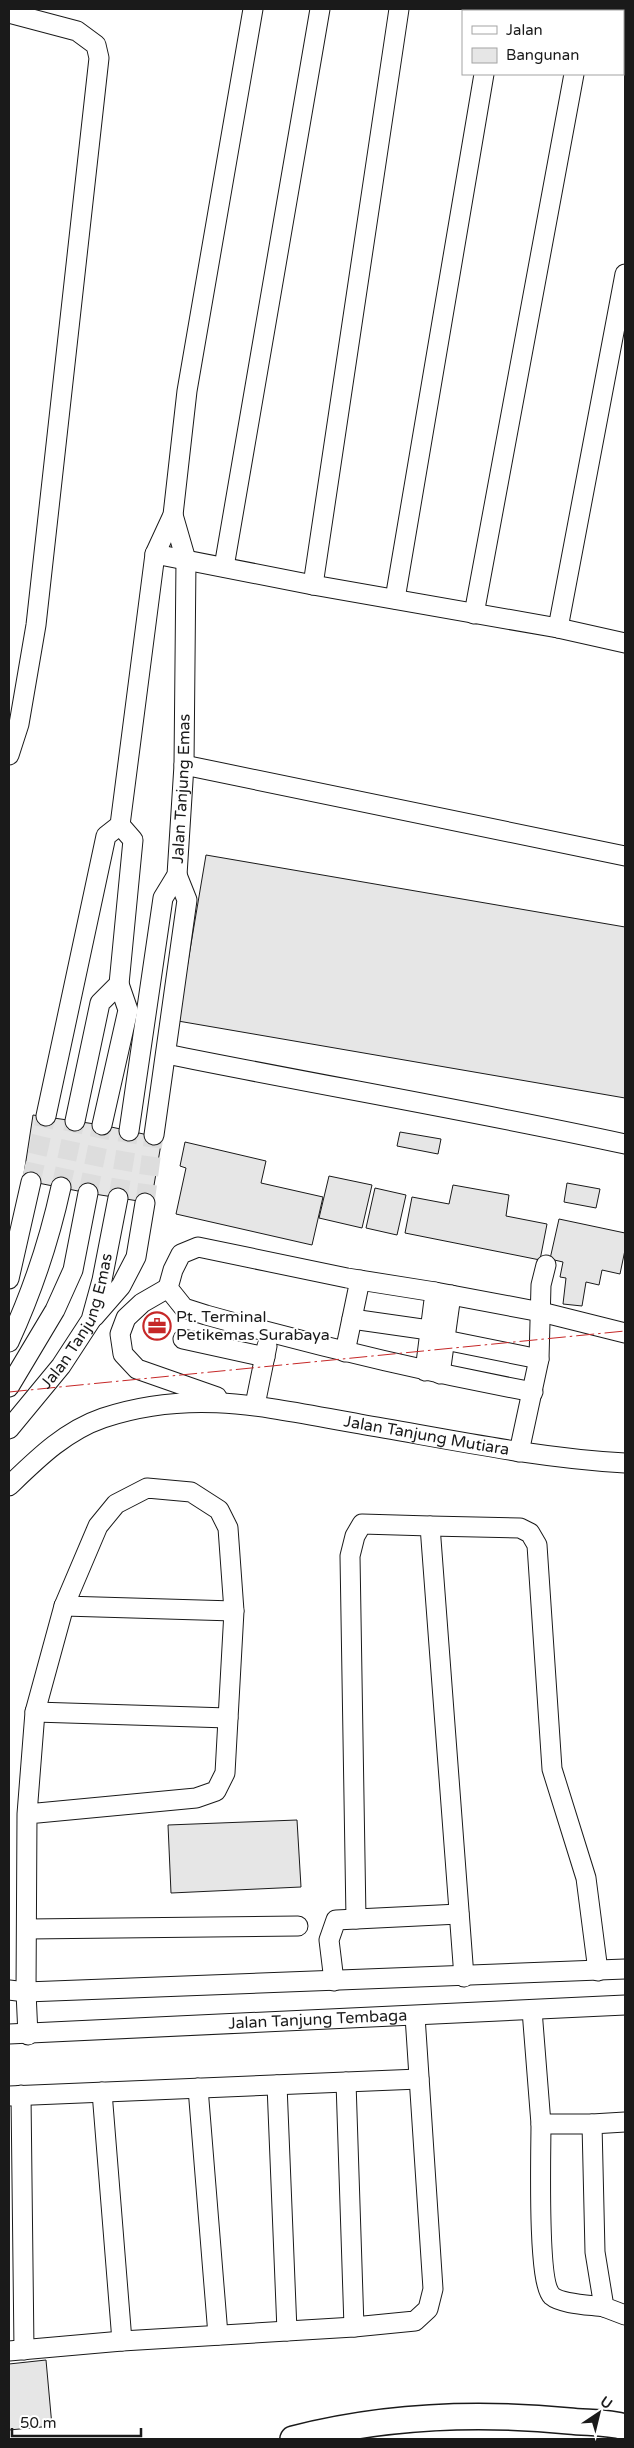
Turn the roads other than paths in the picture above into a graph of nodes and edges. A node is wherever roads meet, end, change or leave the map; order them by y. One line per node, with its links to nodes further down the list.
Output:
1 (253, 9): 8 (lane)
2 (320, 9): 11 (lane)
3 (399, 9): 12 (lane)
4 (9, 13): 17 (lane)
5 (484, 75): 13 (lane)
6 (574, 75): 14 (lane)
7 (625, 274): 15 (lane)
8 (173, 515): 9 (lane); 10 (lane, Jalan Tanjung Emas)
9 (155, 554): 10 (lane); 19 (lane)
10 (186, 560): 11 (lane); 18 (lane, Jalan Tanjung Emas)
11 (224, 567): 12 (lane)
12 (313, 585): 13 (lane)
13 (395, 599): 14 (lane)
14 (474, 614): 15 (lane)
15 (558, 628): 16 (lane)
16 (625, 643)
17 (9, 755)
18 (184, 765): 20 (lane); 21 (lane, Jalan Tanjung Emas)
19 (120, 825): 22 (lane); 24 (lane)
20 (625, 856)
21 (177, 876): 23 (lane); 27 (lane, Jalan Tanjung Emas)
22 (119, 984): 25 (lane); 26 (lane)
23 (166, 1054): 28 (lane); 29 (lane)
24 (46, 1116)
25 (75, 1122)
26 (102, 1125)
27 (129, 1131)
28 (154, 1135)
29 (625, 1144)
30 (30, 1182): 36 (lane)
31 (61, 1187): 47 (lane)
32 (88, 1193): 52 (lane, Jalan Tanjung Emas)
33 (118, 1198): 42 (lane, Jalan Tanjung Emas)
34 (145, 1203): 42 (lane)
35 (546, 1265): 40 (lane)
36 (9, 1279)
37 (360, 1280): 38 (lane); 39 (lane); 41 (lane)
38 (168, 1288): 43 (lane); 54 (lane, Jalan Tanjung Mutiara)
39 (443, 1294): 40 (lane); 45 (lane)
40 (541, 1312): 44 (lane); 50 (lane)
41 (352, 1319): 45 (lane); 48 (lane)
42 (91, 1320): 56 (lane, Jalan Tanjung Emas)
43 (270, 1333): 48 (lane); 49 (lane)
44 (625, 1333)
45 (437, 1335): 50 (lane); 51 (lane)
46 (183, 1339): 49 (lane)
47 (9, 1342)
48 (345, 1352): 51 (lane)
49 (264, 1357): 55 (lane)
50 (539, 1359): 53 (lane)
51 (432, 1372): 53 (lane)
52 (9, 1387)
53 (533, 1392): 57 (lane)
54 (230, 1402): 55 (lane, Jalan Tanjung Mutiara); 59 (lane, Jalan Tanjung Mutiara)
55 (255, 1405): 57 (lane, Jalan Tanjung Mutiara)
56 (9, 1429)
57 (520, 1452): 58 (lane, Jalan Tanjung Mutiara)
58 (625, 1463)
59 (9, 1486)
60 (430, 1526): 66 (lane); 67 (lane); 71 (lane)
61 (64, 1606): 62 (lane); 62 (lane); 63 (lane)
62 (234, 1611): 64 (lane)
63 (35, 1712): 64 (lane); 65 (lane)
64 (228, 1718): 65 (lane)
65 (27, 1814): 69 (lane)
66 (459, 1914): 67 (lane); 72 (lane)
67 (356, 1919): 73 (lane)
68 (298, 1926): 69 (lane)
69 (27, 1930): 74 (lane)
70 (625, 1969): 71 (lane)
71 (598, 1971): 72 (lane)
72 (464, 1977): 73 (lane)
73 (334, 1981): 74 (lane)
74 (17, 1991): 79 (lane)
75 (625, 2005): 76 (lane, Jalan Tanjung Tembaga)
76 (532, 2010): 77 (lane, Jalan Tanjung Tembaga); 87 (lane)
77 (415, 2016): 79 (lane, Jalan Tanjung Tembaga); 80 (lane)
78 (9, 2034): 79 (lane, Jalan Tanjung Tembaga)
79 (28, 2035)
80 (419, 2079): 81 (lane); 91 (lane)
81 (346, 2082): 82 (lane); 91 (lane)
82 (278, 2084): 83 (lane); 92 (lane)
83 (198, 2088): 84 (lane); 93 (lane)
84 (102, 2092): 85 (lane); 94 (lane)
85 (15, 2096): 95 (lane)
86 (625, 2122): 88 (lane)
87 (541, 2124): 88 (lane); 89 (lane)
88 (592, 2124): 89 (lane)
89 (604, 2307): 90 (lane)
90 (625, 2315)
91 (354, 2327): 92 (lane)
92 (287, 2331): 93 (lane)
93 (218, 2335): 94 (lane)
94 (122, 2341): 95 (lane)
95 (16, 2350)
96 (625, 2427): 97 (main road)
97 (293, 2439)

